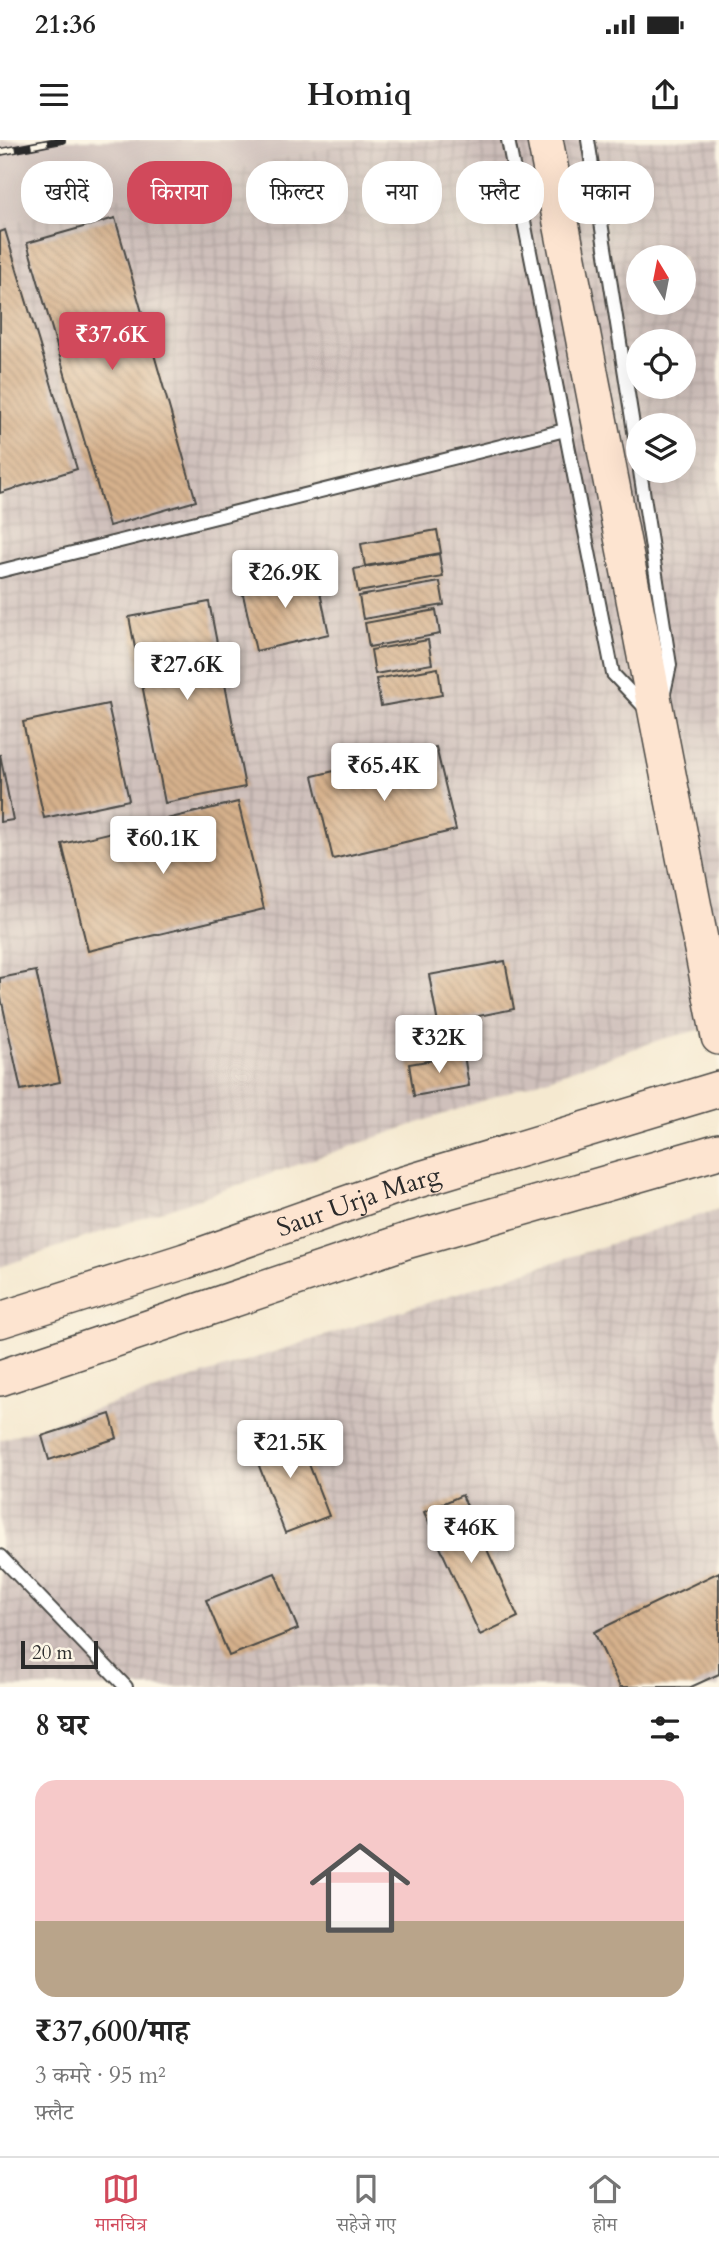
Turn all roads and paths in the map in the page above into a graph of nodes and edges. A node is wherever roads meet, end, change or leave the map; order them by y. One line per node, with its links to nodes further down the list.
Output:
1 (508, 140): 5 (lane)
2 (545, 140): 8 (street)
3 (589, 140): 4 (lane)
4 (631, 413)
5 (565, 430): 7 (lane); 8 (lane)
6 (642, 483): 8 (lane)
7 (0, 571)
8 (657, 720): 9 (street)
9 (719, 1037)
10 (719, 1089): 12 (street, Saur Urja Marg)
11 (719, 1151): 13 (street, Saur Urja Marg)
12 (0, 1321)
13 (0, 1378)
14 (0, 1556): 15 (lane)
15 (127, 1687)

